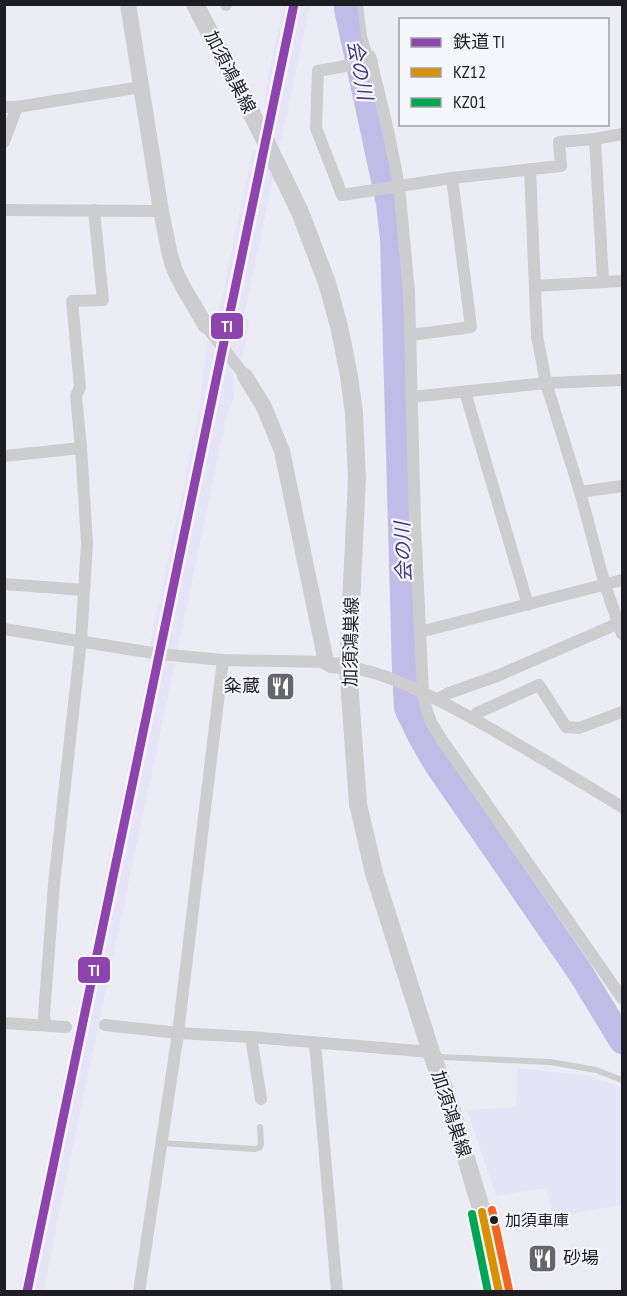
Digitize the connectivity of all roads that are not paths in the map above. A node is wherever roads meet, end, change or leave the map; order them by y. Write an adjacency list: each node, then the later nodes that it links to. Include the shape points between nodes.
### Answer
1 (128, 4): 5 (street)
2 (195, 4): 41 (main road, 加須鴻巣線, via 300,212 339,326 354,413 357,478)
3 (360, 4): 4 (lane)
4 (370, 60): 12 (street, via 389,135); 12 (street, via 318,71 316,128 342,195)
5 (141, 87): 6 (street); 15 (street)
6 (11, 107): 9 (street)
7 (622, 134): 8 (street)
8 (595, 140): 10 (street, via 560,142 561,166); 16 (street)
9 (4, 142)
10 (530, 169): 11 (street); 18 (street)
11 (452, 178): 12 (street); 20 (street, via 471,327)
12 (396, 186): 20 (street)
13 (4, 210): 14 (street)
14 (94, 210): 15 (street); 26 (street, via 103,300 72,301)
15 (161, 211): 19 (street, via 175,271)
16 (603, 281): 17 (street); 18 (street)
17 (622, 281)
18 (535, 286): 23 (street, via 537,336)
19 (206, 326): 21 (street)
20 (411, 335): 25 (street)
21 (245, 376): 40 (street, via 264,407 282,451)
22 (622, 380): 23 (street)
23 (546, 384): 24 (street); 29 (street)
24 (465, 392): 25 (street); 34 (street)
25 (411, 397): 37 (street)
26 (81, 448): 27 (street); 33 (street, via 87,543)
27 (4, 456)
28 (622, 486): 29 (street)
29 (580, 492): 32 (street)
30 (622, 580): 32 (street)
31 (4, 584): 33 (street)
32 (605, 585): 34 (street); 35 (street)
33 (84, 590): 38 (street)
34 (528, 605): 37 (street)
35 (621, 628): 43 (street)
36 (4, 629): 38 (street)
37 (420, 632): 42 (street)
38 (81, 641): 39 (street); 49 (street, via 54,884)
39 (223, 660): 40 (street); 52 (street)
40 (326, 662): 41 (street)
41 (348, 667): 42 (street, via 372,672); 55 (main road, 加須鴻巣線, via 358,804 374,873)
42 (420, 692): 43 (street); 47 (street, via 440,737)
43 (438, 699): 45 (street)
44 (622, 712): 45 (street, via 579,728 566,727 539,685)
45 (472, 718): 46 (street)
46 (622, 807)
47 (622, 998)
48 (4, 1023): 49 (street)
49 (45, 1025): 51 (street)
50 (105, 1025): 52 (street)
51 (66, 1027)
52 (178, 1033): 53 (street); 59 (street)
53 (251, 1037): 54 (street); 57 (street)
54 (315, 1043): 55 (street); 61 (street)
55 (431, 1052): 56 (lane, via 442,1058 550,1062 596,1070); 62 (main road, 加須鴻巣線, via 482,1212)
56 (622, 1080)
57 (261, 1100)
58 (260, 1127): 59 (lane, via 261,1145 255,1149)
59 (162, 1143): 60 (street)
60 (139, 1292)
61 (337, 1292)
62 (499, 1292)

